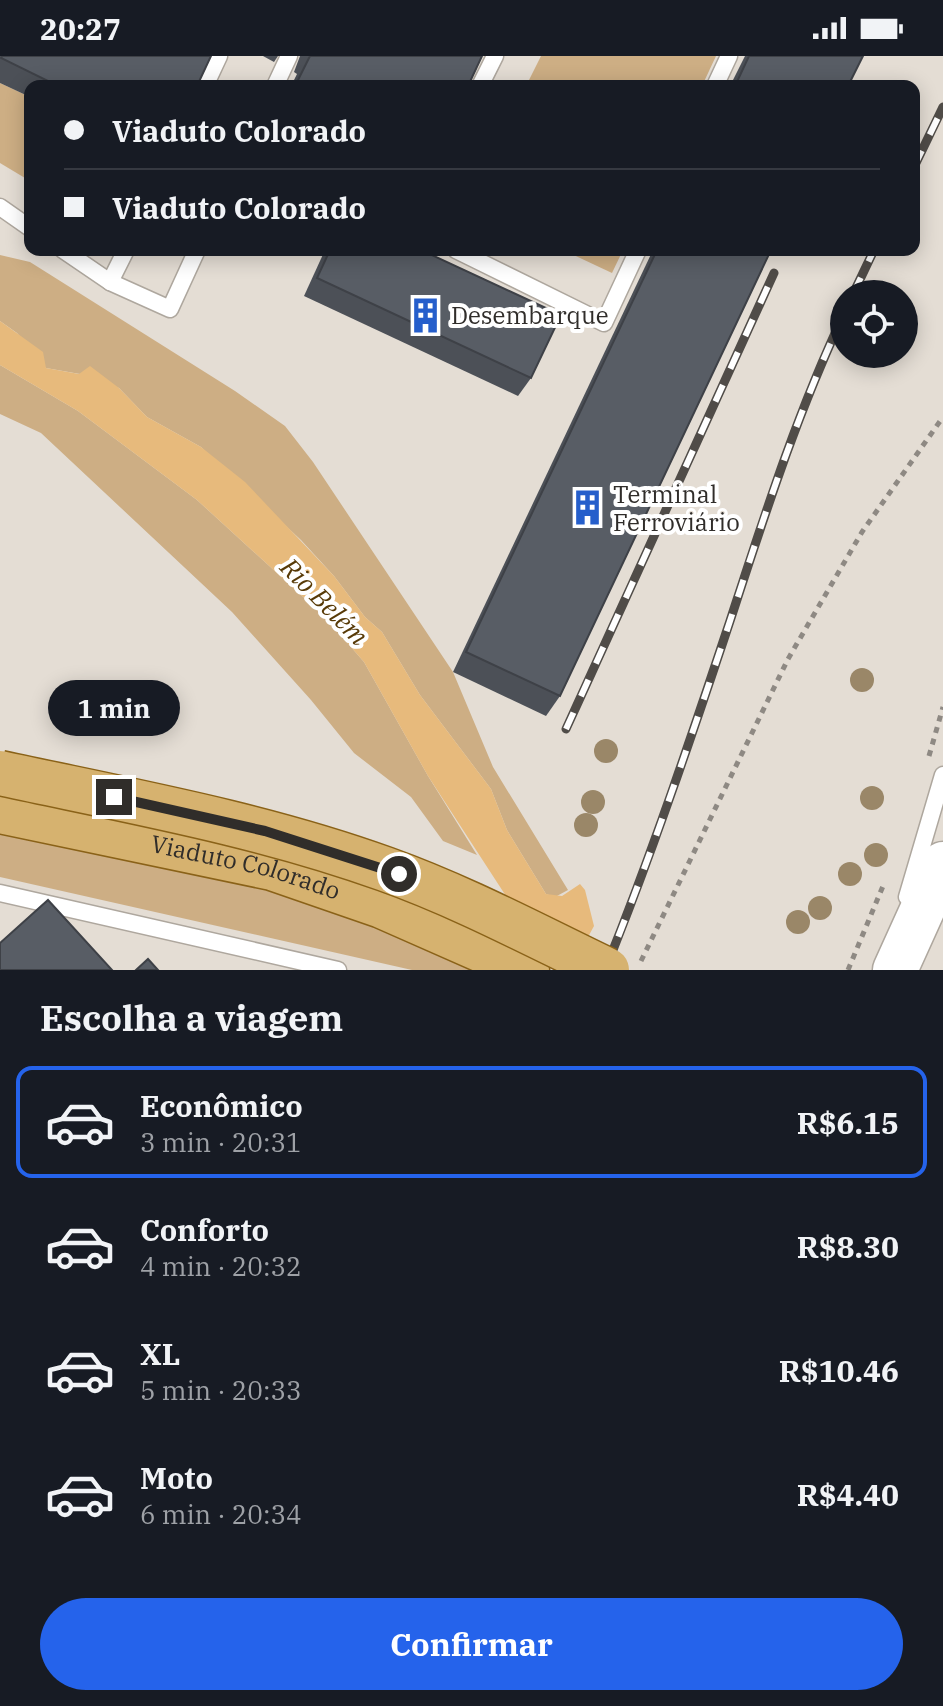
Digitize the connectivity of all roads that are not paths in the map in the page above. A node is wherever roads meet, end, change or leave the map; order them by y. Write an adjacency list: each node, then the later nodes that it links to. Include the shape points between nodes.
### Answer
1 (219, 56): 5 (lane)
2 (289, 56): 6 (lane)
3 (495, 56): 7 (lane)
4 (729, 56): 8 (lane)
5 (208, 80)
6 (278, 80)
7 (483, 80)
8 (718, 80)
9 (0, 207): 10 (lane)
10 (24, 224)
11 (72, 256): 16 (lane)
12 (123, 256): 16 (lane)
13 (194, 256): 16 (lane, via 170,309)
14 (468, 256): 15 (lane, via 604,323)
15 (635, 256)
16 (110, 282)
17 (0, 773): 24 (main road, Viaduto Colorado, bridge, via 200,815 336,853 456,898)
18 (943, 775): 25 (lane)
19 (0, 811): 23 (main road, Viaduto Colorado, via 272,868 382,906)
20 (943, 864): 26 (main road)
21 (0, 893): 22 (lane)
22 (338, 970)
23 (527, 970)
24 (607, 970)
25 (885, 970)
26 (895, 970)

